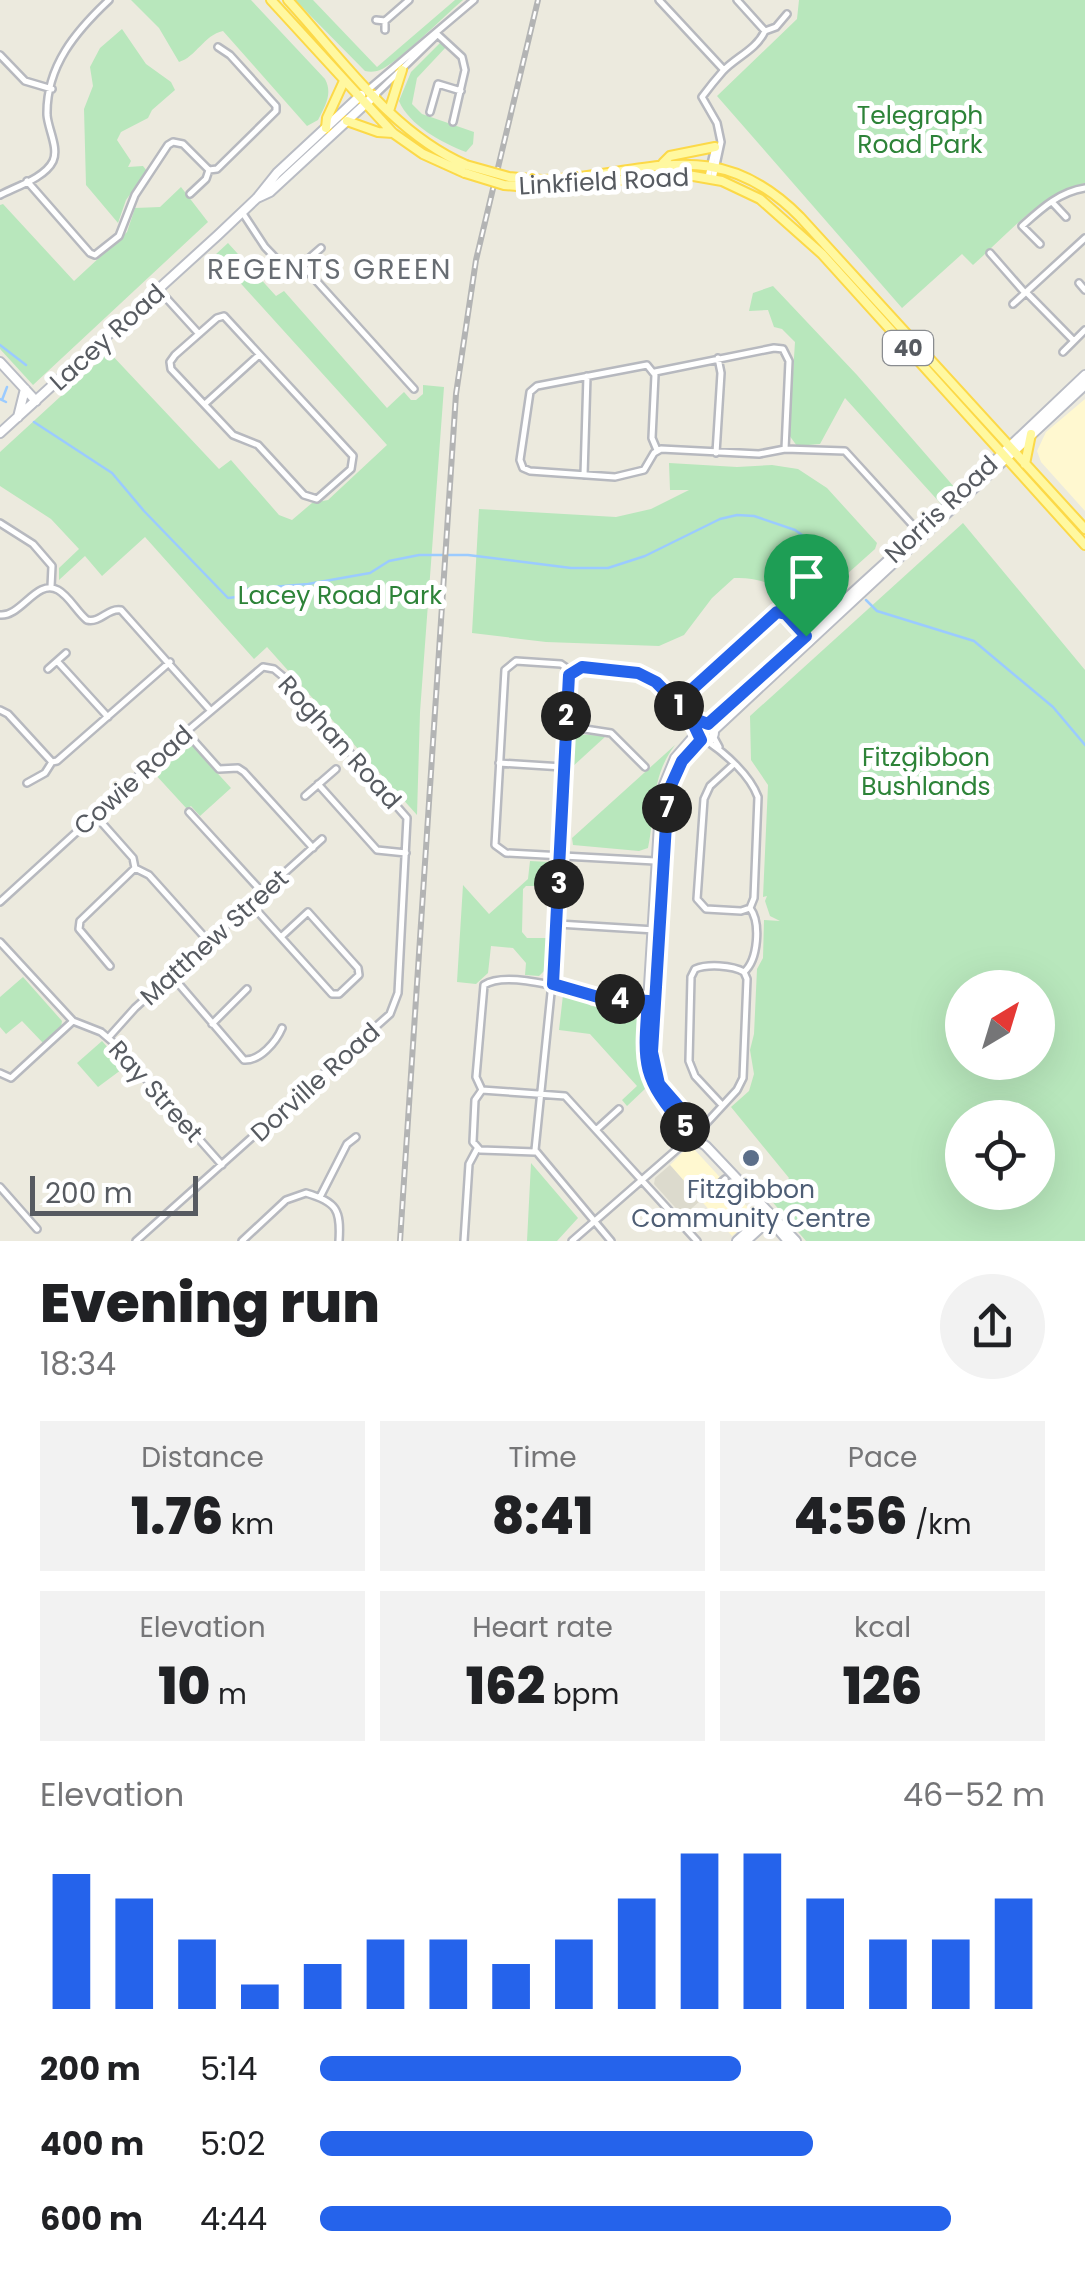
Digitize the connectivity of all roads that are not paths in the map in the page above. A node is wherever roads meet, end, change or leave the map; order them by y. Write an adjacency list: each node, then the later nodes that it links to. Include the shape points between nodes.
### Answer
1 (109, 0): 19 (street, via 68,42)
2 (272, 0): 18 (main road, Linkfield Road / 40)
3 (288, 0): 21 (main road, Linkfield Road / 40)
4 (409, 0): 10 (street)
5 (474, 0): 13 (street, Lacey Road)
6 (659, 0): 17 (street)
7 (737, 0): 12 (street)
8 (787, 14): 12 (street)
9 (376, 20): 10 (street)
10 (385, 21): 11 (street)
11 (385, 30)
12 (765, 31): 17 (street)
13 (438, 32): 16 (street, Lacey Road); 20 (street, via 462,57); 21 (street, Lacey Road)
14 (218, 47): 34 (street, via 276,111 217,169)
15 (0, 55): 19 (street, via 25,81)
16 (402, 70): 21 (street, Lacey Road); 23 (main road)
17 (724, 70): 29 (street, via 702,98)
18 (344, 82): 22 (main road, Linkfield Road / 40); 27 (main road)
19 (52, 89): 36 (street, via 47,118 55,154 48,168)
20 (460, 91): 24 (street, via 438,84); 26 (street)
21 (372, 92): 22 (main road, Lacey Road); 23 (main road, Linkfield Road / 40)
22 (362, 101): 25 (main road, Lacey Road); 27 (main road, Lacey Road); 28 (main road, Linkfield Road / 40)
23 (390, 111): 33 (main road, Linkfield Road / 40)
24 (430, 112)
25 (347, 120): 28 (main road); 41 (main road, Lacey Road)
26 (453, 122)
27 (326, 128): 41 (main road, Lacey Road)
28 (393, 133): 33 (main road, Linkfield Road / 40, via 423,154)
29 (720, 135): 30 (street); 32 (street)
30 (715, 147): 31 (main road); 32 (street)
31 (663, 163): 32 (main road, Linkfield Road / 40); 37 (main road, Linkfield Road / 40)
32 (713, 167): 35 (street); 73 (main road, 40, via 759,185 792,209)
33 (466, 169): 37 (main road, Linkfield Road / 40, bridge)
34 (208, 170): 36 (street, via 183,144 168,145 119,236 95,254); 39 (street)
35 (710, 178): 37 (main road, Linkfield Road / 40); 77 (main road, 40, via 760,199 813,244)
36 (27, 181): 40 (street)
37 (541, 184)
38 (1085, 188): 42 (street)
39 (190, 194)
40 (0, 195)
41 (257, 198): 43 (main road, Lacey Road)
42 (1052, 202): 44 (street); 46 (street, via 1022,226)
43 (242, 212): 49 (street, via 284,268); 51 (main road, Lacey Road)
44 (1066, 217)
45 (1085, 238): 53 (street)
46 (1040, 244)
47 (320, 248): 49 (street)
48 (990, 252): 53 (street)
49 (302, 265): 67 (street)
50 (1079, 283): 52 (street)
51 (159, 290): 56 (street); 68 (main road, Lacey Road)
52 (1085, 290)
53 (1025, 292): 54 (street); 57 (street)
54 (1013, 304)
55 (1085, 330): 57 (street)
56 (199, 334): 59 (street, via 224,316); 69 (street, via 170,365)
57 (1074, 341): 58 (street)
58 (1063, 352)
59 (258, 355): 69 (street); 69 (street, via 351,453 351,470 320,498 308,498 260,447 229,432)
60 (718, 358): 62 (street); 74 (street, via 774,348 787,352); 76 (street)
61 (0, 362): 66 (main road)
62 (655, 372): 64 (street, via 642,364); 75 (street)
63 (1085, 374): 73 (main road, Norris Road)
64 (587, 376): 79 (street); 79 (street, via 531,390 520,460 530,471)
65 (1085, 385): 72 (main road, Norris Road)
66 (25, 389): 68 (main road); 70 (main road)
67 (414, 389)
68 (36, 402): 70 (main road, Lacey Road)
69 (206, 403)
70 (18, 418): 71 (main road, Lacey Road)
71 (0, 434)
72 (1031, 434): 73 (main road, Norris Road); 78 (main road)
73 (1011, 448): 77 (main road, Norris Road); 78 (main road, 40)
74 (785, 449): 76 (street); 82 (street, via 844,450)
75 (657, 450): 76 (street); 79 (street, via 641,472)
76 (716, 452)
77 (1003, 456): 82 (main road, Norris Road); 83 (main road, 40)
78 (1026, 464): 81 (main road, 40)
79 (584, 475)
80 (0, 523): 84 (street, via 52,566)
81 (1085, 528)
82 (921, 535): 86 (main road, Norris Road); 99 (main road, Norris Road)
83 (1085, 545)
84 (52, 587): 85 (street, via 14,614); 89 (street, via 87,620 121,610)
85 (0, 615)
86 (806, 636): 93 (street, via 777,612); 99 (main road, Norris Road)
87 (66, 653): 88 (street)
88 (57, 661): 91 (street); 96 (street)
89 (170, 662): 95 (street); 96 (street)
90 (271, 668): 95 (street, Cowie Road, via 258,669); 111 (street, Roghan Road)
91 (48, 669)
92 (571, 671): 93 (street, via 638,673); 97 (street); 101 (street, via 561,664 508,664)
93 (677, 703): 99 (street)
94 (0, 711): 100 (street)
95 (210, 711): 98 (street, Cowie Road)
96 (108, 718): 100 (street)
97 (566, 726): 103 (street); 104 (street, via 612,733)
98 (186, 732): 110 (street, Cowie Road); 113 (street, via 219,769 244,772)
99 (705, 733): 102 (street); 116 (main road, Norris Road, via 672,781)
100 (52, 762): 106 (street)
101 (498, 763): 103 (street); 115 (street, via 496,848)
102 (734, 764): 122 (street, via 760,802); 122 (street, via 704,800 697,899 706,908)
103 (563, 767): 115 (street)
104 (645, 767)
105 (336, 768): 107 (street)
106 (27, 783)
107 (318, 784): 108 (street); 114 (street, via 378,850)
108 (305, 796)
109 (189, 812): 118 (street)
110 (94, 814): 117 (street, via 133,858); 119 (street, Cowie Road)
111 (407, 818): 114 (street, Dorville Road)
112 (322, 839): 113 (street, Matthew Street)
113 (313, 848): 118 (street, Matthew Street)
114 (406, 853): 149 (street, Dorville Road, via 398,993 390,1014)
115 (558, 855): 116 (street); 124 (street)
116 (660, 861): 125 (main road, Norris Road)
117 (134, 868): 128 (street, via 149,875); 129 (street, via 80,921 79,929)
118 (263, 893): 120 (street, Matthew Street)
119 (0, 902)
120 (251, 904): 126 (street); 128 (street, Matthew Street)
121 (302, 906): 123 (street)
122 (750, 908): 130 (street, via 756,918 754,960)
123 (308, 912): 126 (street); 126 (street, via 360,971 339,994 326,989)
124 (558, 924): 125 (street); 132 (street)
125 (655, 930): 134 (main road, Norris Road)
126 (281, 937)
127 (0, 942): 135 (street, Ray Street)
128 (209, 942): 131 (street, Matthew Street)
129 (110, 966)
130 (744, 972): 142 (street, via 744,1072); 142 (street, via 703,966 691,977 688,1061)
131 (172, 976): 136 (street); 138 (street, Matthew Street)
132 (553, 984): 134 (street, via 598,997); 140 (street, via 484,984 476,1077); 141 (street)
133 (246, 990): 136 (street)
134 (651, 1001): 145 (main road, Norris Road, via 656,1076)
135 (72, 1021): 138 (street, Ray Street); 139 (street, via 11,1078)
136 (212, 1024): 137 (street, via 250,1061)
137 (282, 1028)
138 (108, 1038): 149 (street, Ray Street)
139 (0, 1073)
140 (482, 1090): 141 (street); 147 (street, via 472,1139)
141 (540, 1092): 144 (street, via 566,1096); 148 (street)
142 (722, 1105): 145 (street)
143 (619, 1109): 144 (street)
144 (596, 1130): 150 (street)
145 (693, 1130): 150 (street); 155 (main road)
146 (356, 1137): 153 (street)
147 (478, 1149): 148 (street); 161 (street, via 469,1161)
148 (536, 1152): 156 (street)
149 (222, 1165): 158 (street, Dorville Road)
150 (640, 1179): 156 (street); 164 (street)
151 (725, 1180): 154 (street)
152 (0, 1187): 157 (street)
153 (320, 1197): 159 (street, via 296,1194); 160 (street, via 340,1217)
154 (705, 1197)
155 (769, 1216): 165 (main road); 166 (main road); 167 (main road); 168 (main road)
156 (595, 1220): 162 (street); 163 (street)
157 (37, 1229)
158 (136, 1241)
159 (242, 1241)
160 (339, 1241)
161 (464, 1241)
162 (572, 1241)
163 (611, 1241)
164 (697, 1241)
165 (737, 1241)
166 (746, 1241)
167 (788, 1241)
168 (796, 1241)

